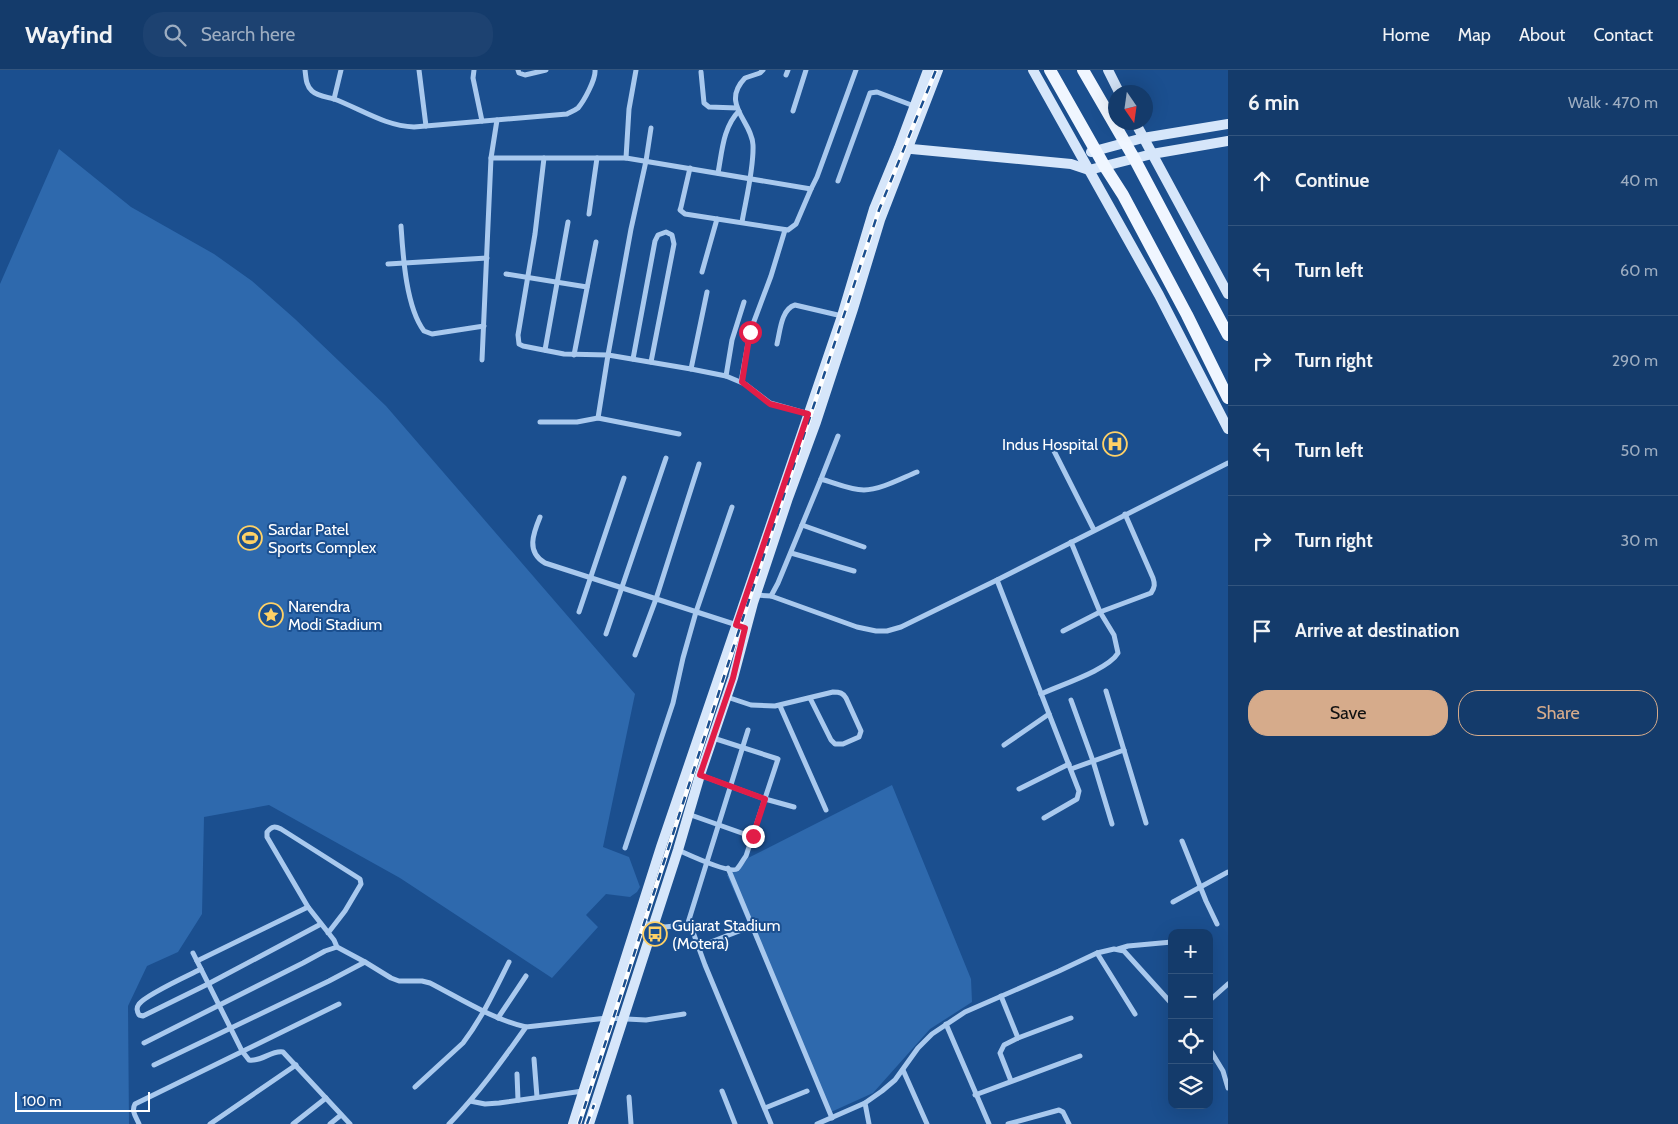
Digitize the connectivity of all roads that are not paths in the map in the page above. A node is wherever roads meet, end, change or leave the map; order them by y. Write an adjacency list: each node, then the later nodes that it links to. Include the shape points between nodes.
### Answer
1 (305, 70): 20 (street, via 308,87 314,93)
2 (341, 70): 20 (street)
3 (419, 70): 27 (street)
4 (474, 70): 25 (street)
5 (518, 70): 6 (street, via 525,75)
6 (546, 70)
7 (595, 70): 24 (street, via 595,77 576,110 567,114)
8 (636, 70): 40 (street, via 629,109)
9 (763, 70): 22 (street, via 742,80 736,97)
10 (806, 70): 23 (street)
11 (856, 70): 50 (street)
12 (928, 70): 21 (street)
13 (938, 70): 33 (street)
14 (1033, 70): 36 (street)
15 (1050, 70): 34 (main road)
16 (1083, 70): 32 (main road)
17 (1108, 70): 19 (street)
18 (701, 72): 22 (street, via 704,103 709,107)
19 (1116, 85)
20 (334, 99): 27 (street, via 394,125)
21 (914, 106): 33 (street); 49 (street, via 877,92 870,93)
22 (738, 110): 47 (street, via 727,127); 48 (street, via 754,145)
23 (793, 111)
24 (497, 120): 25 (street); 37 (street)
25 (482, 121): 27 (street)
26 (1228, 124): 30 (street)
27 (426, 126)
28 (651, 128): 42 (street)
29 (1139, 130): 30 (street)
30 (1143, 138): 32 (street); 35 (street)
31 (1228, 141): 35 (street)
32 (1125, 143): 34 (street); 41 (main road)
33 (903, 149): 43 (street); 69 (street, via 874,209); 108 (street, via 826,394)
34 (1096, 150): 36 (street); 44 (main road)
35 (1152, 154): 41 (street); 67 (street)
36 (1081, 155): 43 (street); 46 (street)
37 (492, 158): 38 (street); 58 (street)
38 (544, 158): 39 (street); 63 (street)
39 (597, 158): 40 (street); 51 (street)
40 (626, 158): 42 (street)
41 (1134, 158): 44 (street); 71 (main road)
42 (646, 161): 45 (street); 75 (street)
43 (1071, 164): 46 (street)
44 (1105, 167): 46 (street); 82 (main road, via 1187,315)
45 (690, 168): 47 (street); 52 (street, via 680,210 685,214)
46 (1089, 170): 86 (street, via 1159,295)
47 (718, 173): 48 (street)
48 (750, 178): 50 (street); 54 (street)
49 (838, 181)
50 (811, 189): 56 (street, via 796,224)
51 (589, 214)
52 (717, 219): 54 (street); 61 (street)
53 (568, 222): 64 (street)
54 (742, 222): 56 (street)
55 (401, 226): 59 (street)
56 (785, 230): 81 (street, via 750,332)
57 (596, 242): 65 (street)
58 (487, 258): 59 (street); 70 (street)
59 (403, 263): 60 (street); 70 (street, via 409,293 424,331 432,334)
60 (388, 264)
61 (702, 272)
62 (506, 274): 63 (street)
63 (527, 277): 64 (street); 73 (street, via 518,340 523,346)
64 (558, 282): 65 (street); 73 (street)
65 (587, 287): 74 (street)
66 (707, 292): 79 (street)
67 (1228, 294)
68 (744, 302): 80 (street, via 732,340)
69 (842, 316): 72 (street, via 795,305 783,318); 83 (street)
70 (484, 326): 76 (street)
71 (1228, 335)
72 (777, 344)
73 (545, 350): 74 (street)
74 (574, 355): 75 (street)
75 (608, 355): 77 (street); 84 (street)
76 (482, 360)
77 (633, 360): 78 (street); 78 (street, via 655,241 658,235 666,232 672,235 674,244)
78 (651, 362): 79 (street)
79 (691, 369): 80 (street)
80 (726, 376): 81 (street)
81 (742, 382): 83 (street, via 770,404)
82 (1228, 398)
83 (808, 414): 108 (street)
84 (598, 418): 85 (street, via 577,422); 87 (street)
85 (540, 422)
86 (1228, 429)
87 (678, 434)
88 (838, 436): 95 (street)
89 (1053, 449): 100 (street)
90 (666, 458): 107 (street)
91 (1228, 462): 97 (street)
92 (699, 464): 110 (street)
93 (917, 472): 95 (street, via 864,490)
94 (624, 478): 105 (street)
95 (821, 479): 99 (street)
96 (732, 507): 112 (street)
97 (1126, 514): 100 (street); 113 (street, via 1153,578 1154,589)
98 (540, 517): 105 (street, via 532,542 540,560)
99 (802, 525): 102 (street); 103 (street)
100 (1094, 530): 101 (street)
101 (1070, 542): 106 (street); 113 (street)
102 (864, 547)
103 (791, 553): 104 (street); 109 (street)
104 (854, 571)
105 (591, 578): 107 (street); 111 (street)
106 (997, 580): 109 (street, via 887,631 857,627); 119 (street)
107 (622, 588): 110 (street); 116 (street)
108 (751, 594): 109 (street); 114 (street)
109 (771, 596)
110 (656, 599): 112 (street); 117 (street)
111 (579, 612)
112 (696, 612): 114 (street); 145 (street, via 673,703)
113 (1100, 612): 115 (street); 119 (street, via 1114,635 1118,653 1115,658)
114 (741, 627): 120 (street); 153 (street, via 660,847)
115 (1063, 630)
116 (606, 634)
117 (635, 656)
118 (1106, 692): 129 (street)
119 (1041, 694): 124 (street)
120 (727, 697): 123 (street, via 751,705); 126 (street)
121 (810, 698): 121 (street, via 833,692 843,694 861,731 859,737 835,744); 123 (street)
122 (1071, 700): 130 (street)
123 (780, 706): 137 (street)
124 (1049, 714): 127 (street); 131 (street)
125 (748, 730): 128 (street)
126 (713, 738): 128 (street); 132 (street)
127 (1004, 745)
128 (742, 747): 133 (street); 135 (street, via 778,759)
129 (1124, 750): 130 (street); 140 (street)
130 (1093, 761): 131 (street); 142 (street)
131 (1070, 766): 134 (street); 139 (street, via 1079,791 1077,799)
132 (700, 775): 133 (street); 138 (street)
133 (730, 787): 135 (street); 141 (street)
134 (1019, 790)
135 (765, 799): 136 (street); 143 (street)
136 (794, 807)
137 (826, 810)
138 (688, 814): 141 (street); 146 (street)
139 (1044, 818)
140 (1146, 823)
141 (718, 824): 143 (street); 147 (street)
142 (1112, 824)
143 (753, 836): 148 (street, via 746,856 737,868)
144 (1182, 840): 150 (street)
145 (625, 848)
146 (678, 850): 147 (street); 156 (street)
147 (707, 862): 148 (street); 157 (street)
148 (728, 868): 158 (street)
149 (1228, 872): 150 (street)
150 (1200, 888): 151 (street); 155 (street)
151 (1173, 902)
152 (308, 907): 154 (street); 159 (street, via 267,837 272,827 281,829 360,879 361,884 345,912); 166 (street)
153 (637, 922): 156 (street); 182 (street)
154 (321, 924): 159 (street); 171 (street)
155 (1217, 924)
156 (652, 926): 157 (street); 184 (street)
157 (688, 926): 162 (street)
158 (752, 926): 162 (street); 213 (street)
159 (328, 933): 161 (street)
160 (1168, 942): 163 (street)
161 (336, 947): 167 (street); 177 (street)
162 (698, 947): 211 (street)
163 (1118, 949): 165 (street); 175 (street, via 1128,954)
164 (193, 953): 166 (street)
165 (1097, 953): 173 (street); 180 (street)
166 (197, 961): 169 (street)
167 (365, 962): 178 (street, via 399,981 430,982); 187 (street)
168 (509, 962): 178 (street)
169 (201, 969): 171 (street); 171 (street, via 146,998 138,1006 139,1015)
170 (526, 976): 181 (street)
171 (208, 984): 177 (street)
172 (1228, 984): 174 (street)
173 (1001, 996): 185 (street); 188 (street)
174 (1213, 997)
175 (1168, 999)
176 (339, 1004): 190 (street)
177 (219, 1006): 187 (street); 189 (street)
178 (484, 1011): 181 (street); 199 (street, via 463,1043)
179 (684, 1014): 184 (street, via 646,1020)
180 (1135, 1014)
181 (498, 1018): 186 (street)
182 (606, 1018): 184 (street); 186 (street); 201 (street)
183 (1071, 1018): 188 (street)
184 (623, 1019): 221 (street)
185 (946, 1024): 196 (street, via 918,1048); 204 (street)
186 (526, 1027): 209 (street)
187 (230, 1029): 190 (street); 194 (street)
188 (1018, 1038): 198 (street, via 1004,1045 1000,1053)
189 (144, 1043)
190 (242, 1051): 195 (street, via 253,1061 280,1051); 214 (street, via 135,1104 133,1108)
191 (1213, 1055): 200 (street)
192 (1080, 1056): 198 (street)
193 (534, 1060): 205 (street)
194 (154, 1065)
195 (296, 1065): 207 (street); 215 (street)
196 (902, 1070): 210 (street); 227 (street)
197 (517, 1074): 208 (street)
198 (1011, 1082): 204 (street)
199 (415, 1087)
200 (1228, 1088)
201 (583, 1091): 205 (street); 220 (street)
202 (722, 1091): 223 (street)
203 (807, 1091): 211 (street)
204 (975, 1095): 228 (street)
205 (537, 1097): 208 (street)
206 (629, 1097): 222 (street)
207 (326, 1098): 212 (street); 216 (street)
208 (518, 1100): 209 (street, via 485,1104)
209 (470, 1101): 219 (street)
210 (865, 1103): 213 (street); 226 (street)
211 (765, 1108): 224 (street)
212 (342, 1115): 217 (street); 218 (street)
213 (832, 1118): 225 (street)
214 (139, 1124)
215 (210, 1124)
216 (293, 1124)
217 (330, 1124)
218 (350, 1124)
219 (449, 1124)
220 (573, 1124)
221 (589, 1124)
222 (631, 1124)
223 (735, 1124)
224 (771, 1124)
225 (817, 1124)
226 (869, 1124)
227 (927, 1124)
228 (988, 1124)
229 (1008, 1124): 230 (street, via 1059,1110 1064,1112)
230 (1069, 1124)

